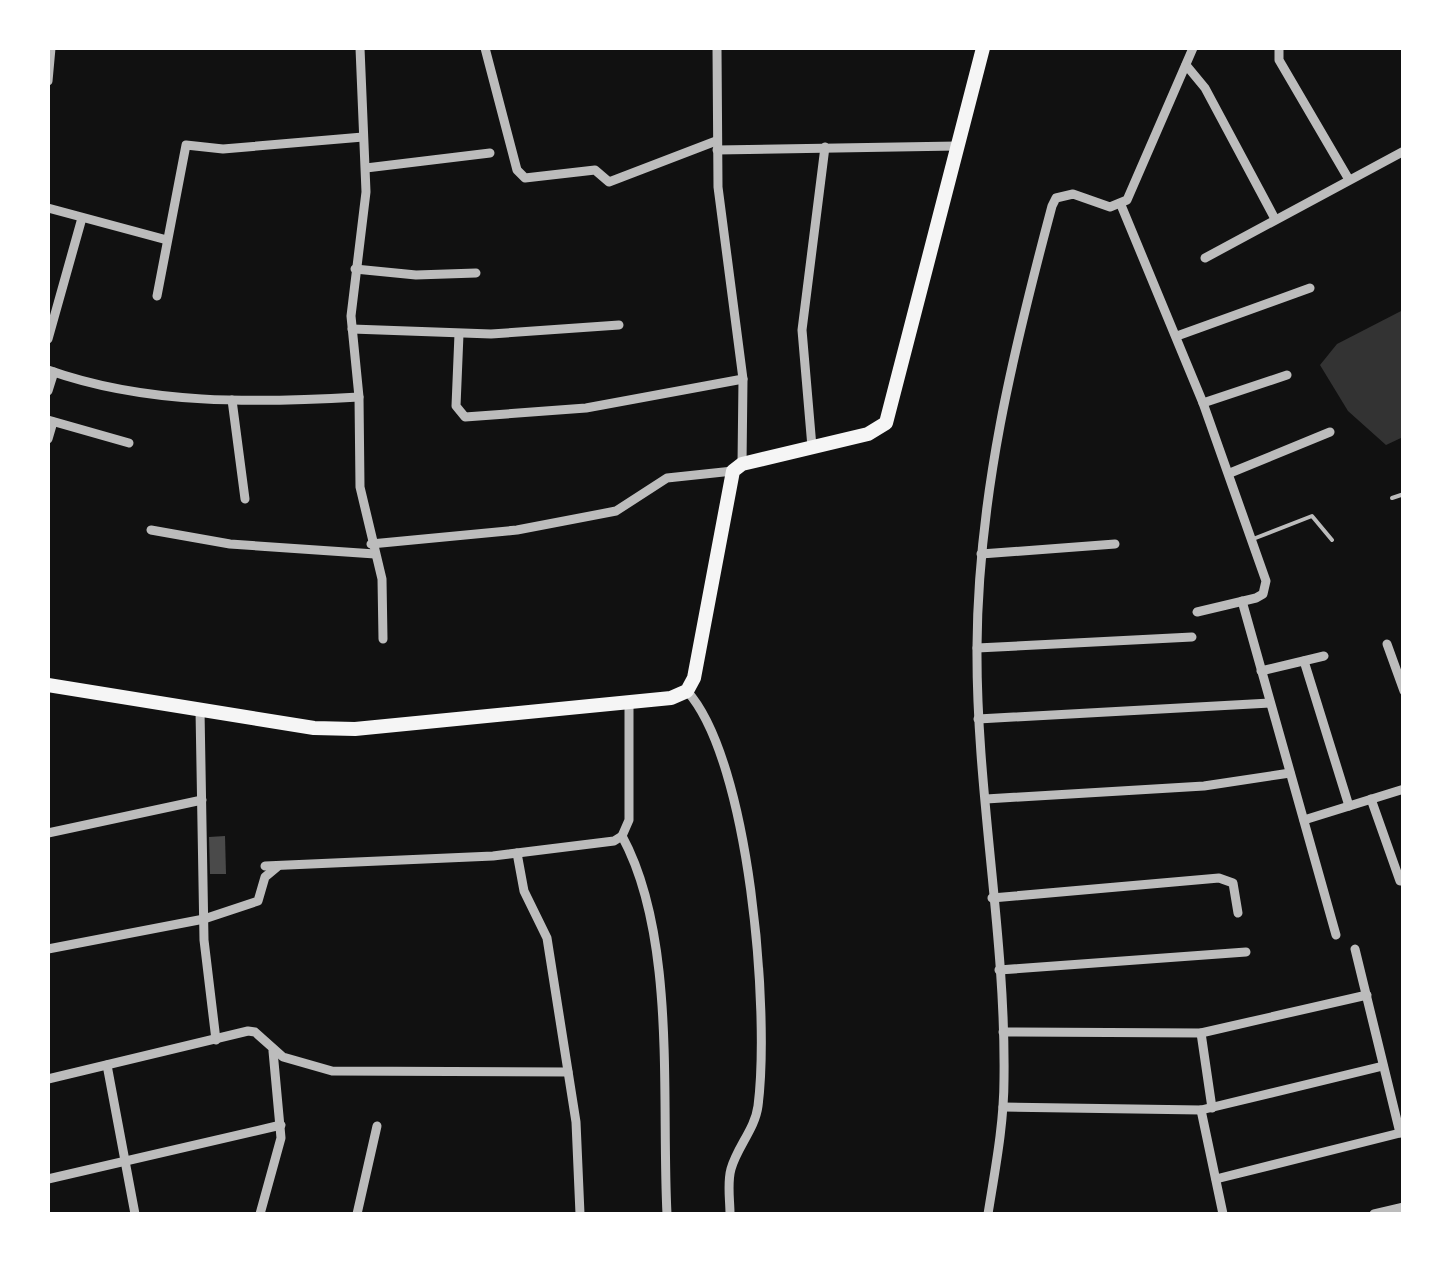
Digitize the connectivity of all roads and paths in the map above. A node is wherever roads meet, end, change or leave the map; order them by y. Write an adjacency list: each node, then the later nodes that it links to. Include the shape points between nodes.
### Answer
1 (51, 48): 9 (street)
2 (360, 48): 10 (street)
3 (485, 48): 11 (street, via 517,170 525,178 596,170 610,182)
4 (717, 48): 11 (street)
5 (983, 48): 12 (main road)
6 (1192, 48): 8 (street)
7 (1279, 48): 17 (street, via 1279,60)
8 (1186, 65): 18 (street, via 1134,190); 21 (street)
9 (48, 80)
10 (364, 137): 16 (street); 22 (street, via 186,146)
11 (717, 145): 13 (street); 35 (street)
12 (957, 146): 13 (street); 44 (main road, via 886,422 868,434)
13 (825, 147): 44 (street, via 802,330)
14 (1404, 151): 17 (street)
15 (490, 153): 16 (street)
16 (366, 168): 24 (street)
17 (1348, 178): 21 (street)
18 (1121, 205): 31 (street); 55 (street, via 1073,194 1052,206 1004,385)
19 (48, 208): 20 (street)
20 (82, 218): 22 (street); 32 (street)
21 (1275, 219): 23 (street)
22 (167, 240): 27 (street)
23 (1205, 258)
24 (355, 269): 25 (street); 29 (street)
25 (476, 272)
26 (1310, 288): 31 (street)
27 (157, 296)
28 (619, 325): 30 (street)
29 (352, 330): 30 (street); 37 (street)
30 (459, 334): 35 (street, via 456,406 465,416 586,408)
31 (1177, 336): 39 (street)
32 (48, 339)
33 (51, 371): 36 (street); 38 (street, via 141,393)
34 (1286, 375): 39 (street)
35 (743, 378): 45 (street)
36 (48, 391)
37 (359, 397): 38 (street); 54 (street, via 360,487)
38 (232, 400): 49 (street)
39 (1203, 403): 46 (street)
40 (50, 421): 42 (street); 43 (street)
41 (1330, 432): 46 (street)
42 (48, 439)
43 (129, 443)
44 (812, 448): 45 (main road)
45 (737, 467): 54 (street, via 668,478 616,511); 66 (main road)
46 (1230, 473): 51 (street)
47 (1404, 494): 48 (lane)
48 (1392, 498)
49 (246, 499)
50 (150, 530): 54 (street, via 230,544)
51 (1252, 539): 52 (lane, via 1312,516); 56 (street, via 1266,588)
52 (1332, 540)
53 (1115, 544): 55 (street)
54 (373, 548): 59 (street, via 384,593)
55 (981, 554): 61 (street)
56 (1242, 601): 57 (street); 64 (street)
57 (1197, 612)
58 (1192, 637): 61 (street)
59 (383, 639)
60 (1387, 644): 67 (street)
61 (977, 648): 71 (street)
62 (1324, 656): 63 (street)
63 (1304, 661): 64 (street); 77 (street)
64 (1261, 670): 69 (street)
65 (48, 686): 70 (main road)
66 (687, 691): 68 (main road); 116 (street, via 711,727 738,823 762,990 758,1104 732,1166)
67 (1404, 691)
68 (629, 703): 70 (main road, via 356,729); 80 (street, via 629,820)
69 (1270, 703): 71 (street); 72 (street)
70 (200, 710): 75 (street)
71 (978, 719): 74 (street)
72 (1290, 773): 74 (street, via 1204,786); 78 (street)
73 (1404, 789): 76 (street)
74 (986, 799): 85 (street)
75 (202, 800): 79 (street); 87 (street)
76 (1371, 800): 77 (street); 84 (street)
77 (1350, 806): 78 (street)
78 (1304, 820): 88 (street)
79 (48, 833)
80 (622, 836): 81 (street, via 592,846); 115 (street, via 652,916)
81 (517, 853): 83 (street); 100 (street, via 524,891 547,938)
82 (265, 866): 83 (street)
83 (278, 866): 87 (street, via 265,877 258,901)
84 (1400, 882)
85 (992, 898): 86 (street, via 1219,878 1233,883); 92 (street)
86 (1238, 913)
87 (204, 919): 89 (street); 96 (street)
88 (1336, 935)
89 (48, 949)
90 (1354, 950): 93 (street)
91 (1246, 952): 92 (street)
92 (999, 970): 94 (street)
93 (1366, 995): 95 (street); 99 (street)
94 (1003, 1032): 95 (street); 102 (street)
95 (1201, 1033): 103 (street)
96 (216, 1040): 97 (street, via 255,1032); 98 (street)
97 (273, 1051): 100 (street, via 351,1072); 104 (street)
98 (108, 1065): 101 (street); 107 (street)
99 (1383, 1066): 103 (street); 106 (street)
100 (568, 1072): 114 (street)
101 (48, 1079)
102 (1003, 1107): 103 (street); 117 (street)
103 (1206, 1109): 109 (street)
104 (281, 1125): 107 (street); 112 (street)
105 (377, 1126): 113 (street)
106 (1401, 1133): 109 (street)
107 (127, 1162): 108 (street); 111 (street)
108 (48, 1179)
109 (1216, 1179): 118 (street)
110 (1404, 1207): 119 (street)
111 (135, 1214)
112 (260, 1214)
113 (357, 1214)
114 (580, 1214)
115 (666, 1214)
116 (730, 1214)
117 (988, 1214)
118 (1223, 1214)
119 (1374, 1214)

